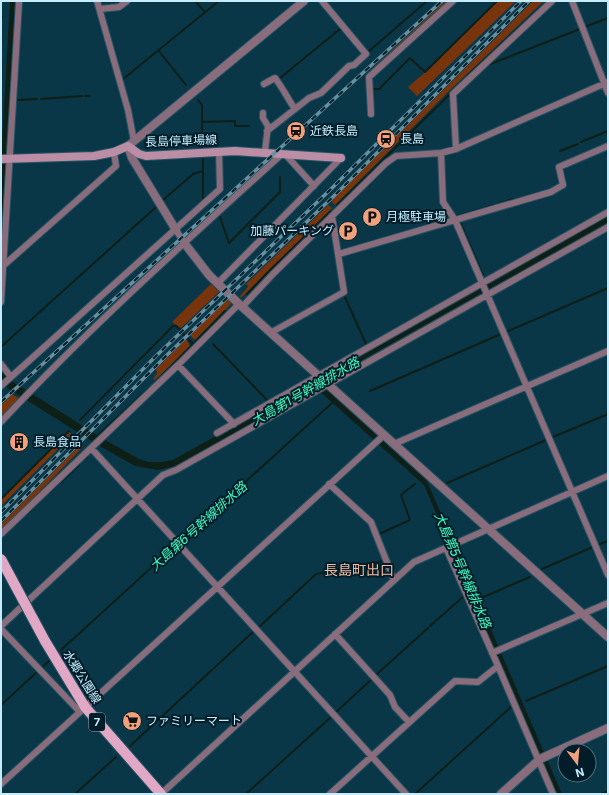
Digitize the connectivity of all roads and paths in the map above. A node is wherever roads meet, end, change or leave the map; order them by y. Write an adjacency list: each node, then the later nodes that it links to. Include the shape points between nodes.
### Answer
1 (98, 1): 9 (street)
2 (127, 1): 9 (street, via 119,7)
3 (304, 1): 17 (street)
4 (322, 1): 13 (street, via 366,54 354,65 349,66 321,93)
5 (453, 1): 15 (street, via 369,77)
6 (552, 1): 19 (street, via 453,94)
7 (572, 1): 10 (street)
8 (19, 2): 26 (street)
9 (100, 8): 17 (street, via 128,110)
10 (606, 83): 12 (street); 19 (street)
11 (264, 84): 13 (street, via 274,78)
12 (608, 93)
13 (295, 108): 16 (street)
14 (263, 113): 16 (street, via 268,126)
15 (371, 114)
16 (267, 131): 22 (street)
17 (131, 143): 20 (main road, 長島停車場線, via 139,154 146,156); 21 (main road, 長島停車場線); 32 (street, via 132,158)
18 (608, 146): 30 (street, via 559,167 563,185 551,192)
19 (456, 149): 23 (street)
20 (219, 151): 22 (main road, 長島停車場線); 32 (street, via 220,189)
21 (114, 152): 26 (main road, 長島停車場線, via 84,157); 36 (street, via 116,166)
22 (265, 152): 24 (main road, 長島停車場線)
23 (441, 153): 29 (street, via 396,156 386,162); 30 (street, via 443,202)
24 (284, 154): 25 (main road, 長島停車場線); 27 (street); 34 (street)
25 (341, 158): 27 (street)
26 (7, 159): 33 (street)
27 (314, 186): 37 (street)
28 (608, 212): 38 (street)
29 (332, 216): 35 (street); 41 (street)
30 (455, 220): 35 (street); 38 (street)
31 (608, 227): 39 (street)
32 (176, 230): 34 (street); 47 (street)
33 (3, 241): 36 (street)
34 (185, 244): 37 (street, via 199,264); 51 (street, via 88,332)
35 (339, 254): 42 (street, via 344,292)
36 (3, 266): 40 (street)
37 (218, 283): 41 (street)
38 (482, 284): 39 (street); 46 (street)
39 (487, 294): 48 (street); 50 (street)
40 (1, 302)
41 (241, 305): 42 (street); 45 (street)
42 (272, 332): 46 (street)
43 (608, 351): 50 (street)
44 (1, 364): 47 (street)
45 (178, 365): 52 (street); 56 (street)
46 (318, 375): 48 (street); 52 (street)
47 (10, 378): 49 (street)
48 (326, 384): 54 (street); 60 (street, via 163,475)
49 (1, 386)
50 (527, 386): 55 (street); 59 (street)
51 (1, 422)
52 (234, 424): 53 (street)
53 (218, 433)
54 (382, 436): 55 (street); 58 (street)
55 (394, 444): 61 (street)
56 (93, 446): 60 (street); 62 (street)
57 (608, 476): 59 (street)
58 (329, 484): 66 (street, via 371,522); 67 (street)
59 (572, 492): 61 (street); 65 (street)
60 (137, 499): 67 (street); 70 (street)
61 (487, 528): 63 (street); 69 (street)
62 (1, 534)
63 (447, 548): 66 (street, via 414,562); 74 (street)
64 (1, 559): 77 (main road, 水郷公園線 / 7, bridge)
65 (608, 575)
66 (394, 580): 72 (street)
67 (216, 586): 76 (street); 77 (street)
68 (608, 603): 69 (street)
69 (582, 614): 73 (street); 74 (street)
70 (1, 626)
71 (1, 629): 77 (street)
72 (335, 634): 76 (street); 78 (street, via 390,695 395,707)
73 (608, 637)
74 (493, 653): 75 (street)
75 (498, 666): 78 (street, via 478,682 455,680); 81 (street)
76 (295, 671): 80 (street); 83 (street)
77 (82, 709): 82 (street); 83 (main road, 水郷公園線 / 7)
78 (409, 722): 80 (street)
79 (608, 728): 81 (street)
80 (372, 756): 84 (street); 85 (street)
81 (539, 759): 86 (street); 87 (street)
82 (1, 784)
83 (161, 794)
84 (330, 794)
85 (406, 794)
86 (501, 794)
87 (553, 794)

